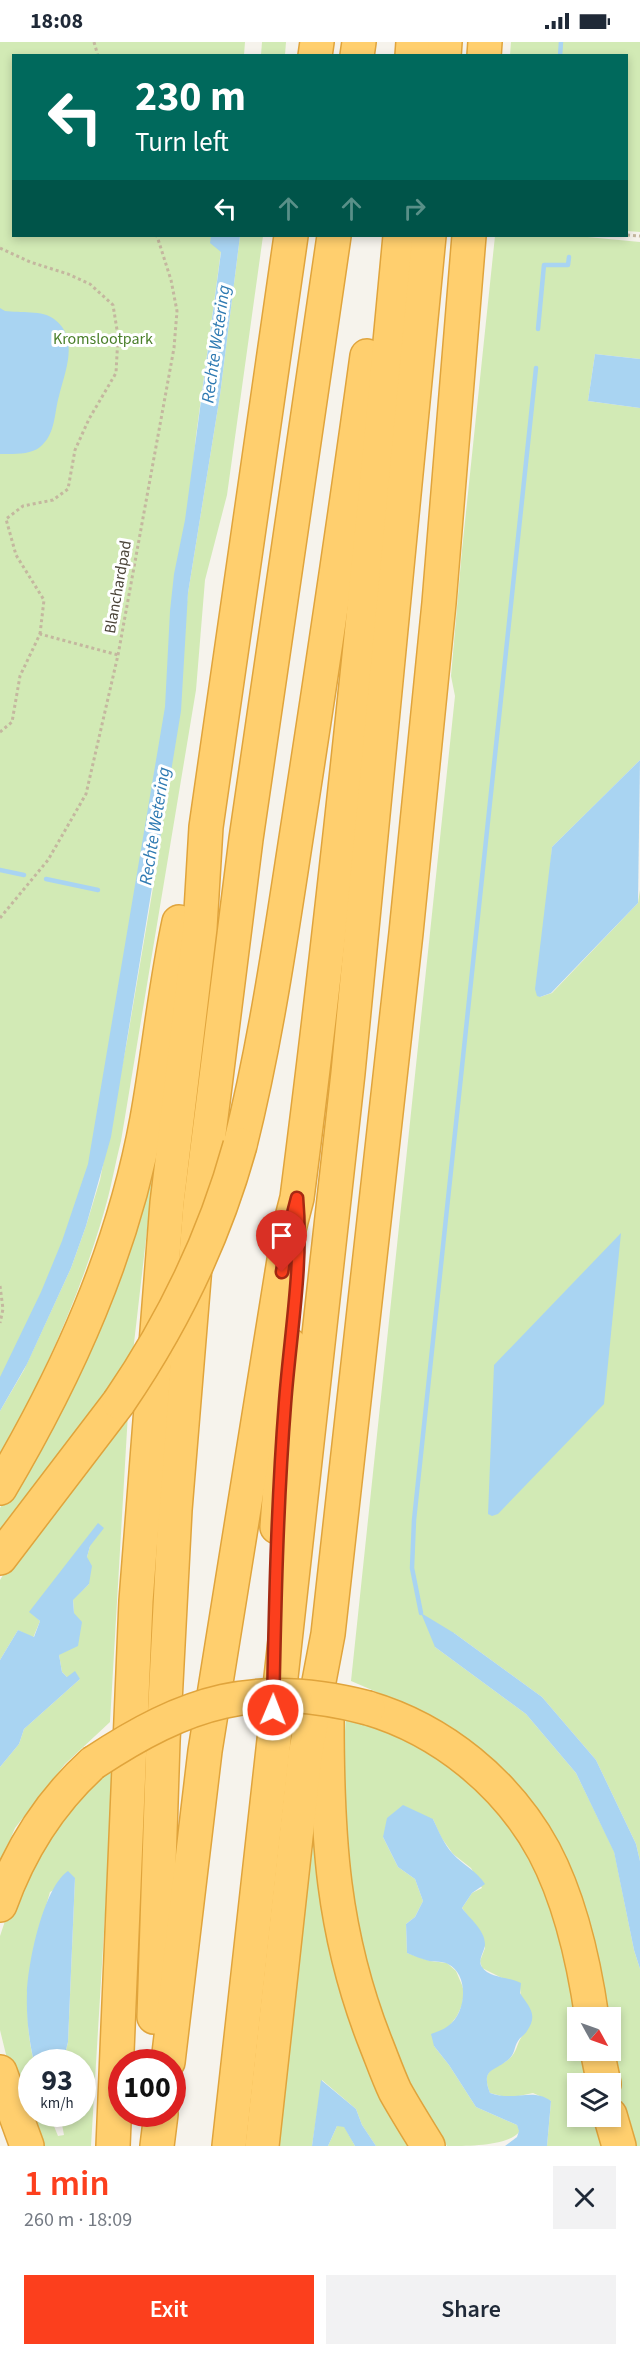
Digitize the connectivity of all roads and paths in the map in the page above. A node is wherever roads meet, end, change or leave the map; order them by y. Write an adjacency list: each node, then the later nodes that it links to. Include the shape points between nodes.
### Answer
1 (158, 237): 10 (path, Blanchardpad, via 177,311 175,339)
2 (291, 237): 12 (highway)
3 (334, 237): 23 (highway, via 246,839 200,1205 175,1510)
4 (383, 237): 18 (highway, bridge, via 341,551 275,972 240,1144 213,1224 178,1304 147,1359 119,1402)
5 (400, 237): 14 (highway, via 327,965)
6 (429, 237): 20 (highway, via 348,1073)
7 (469, 237): 19 (highway, via 411,886)
8 (0, 248): 9 (path, via 90,284 113,305 118,336 116,373 80,440 68,489 53,500 23,506 6,519 15,555 44,600)
9 (40, 634): 10 (path); 11 (path, via 20,676 12,722)
10 (118, 655): 13 (path, Blanchardpad, via 86,794 48,860)
11 (0, 732)
12 (206, 827): 17 (highway, via 178,924 147,1121 125,1210 99,1292 61,1378); 30 (highway, via 200,928 167,1203 140,1543)
13 (0, 918)
14 (297, 1198): 20 (highway, via 300,1230 276,1548); 24 (highway, via 207,1740)
15 (0, 1286): 16 (path)
16 (0, 1323)
17 (0, 1488)
18 (0, 1558)
19 (328, 1634): 34 (highway, via 305,1755); 35 (highway, via 328,1815 341,1929 360,2004 377,2047 394,2089)
20 (273, 1732): 33 (highway)
21 (0, 1905): 22 (highway, bridge, via 26,1843 47,1813 93,1763 135,1736 168,1719 223,1701 284,1695 342,1701 406,1721 440,1739 476,1767 526,1823 560,1887)
22 (590, 2007)
23 (152, 2049)
24 (170, 2049)
25 (0, 2072): 29 (highway)
26 (149, 2127): 31 (highway)
27 (159, 2127): 32 (highway)
28 (613, 2127): 36 (highway)
29 (27, 2146)
30 (113, 2146)
31 (148, 2146)
32 (157, 2146)
33 (229, 2146)
34 (262, 2146)
35 (428, 2146)
36 (619, 2146)

